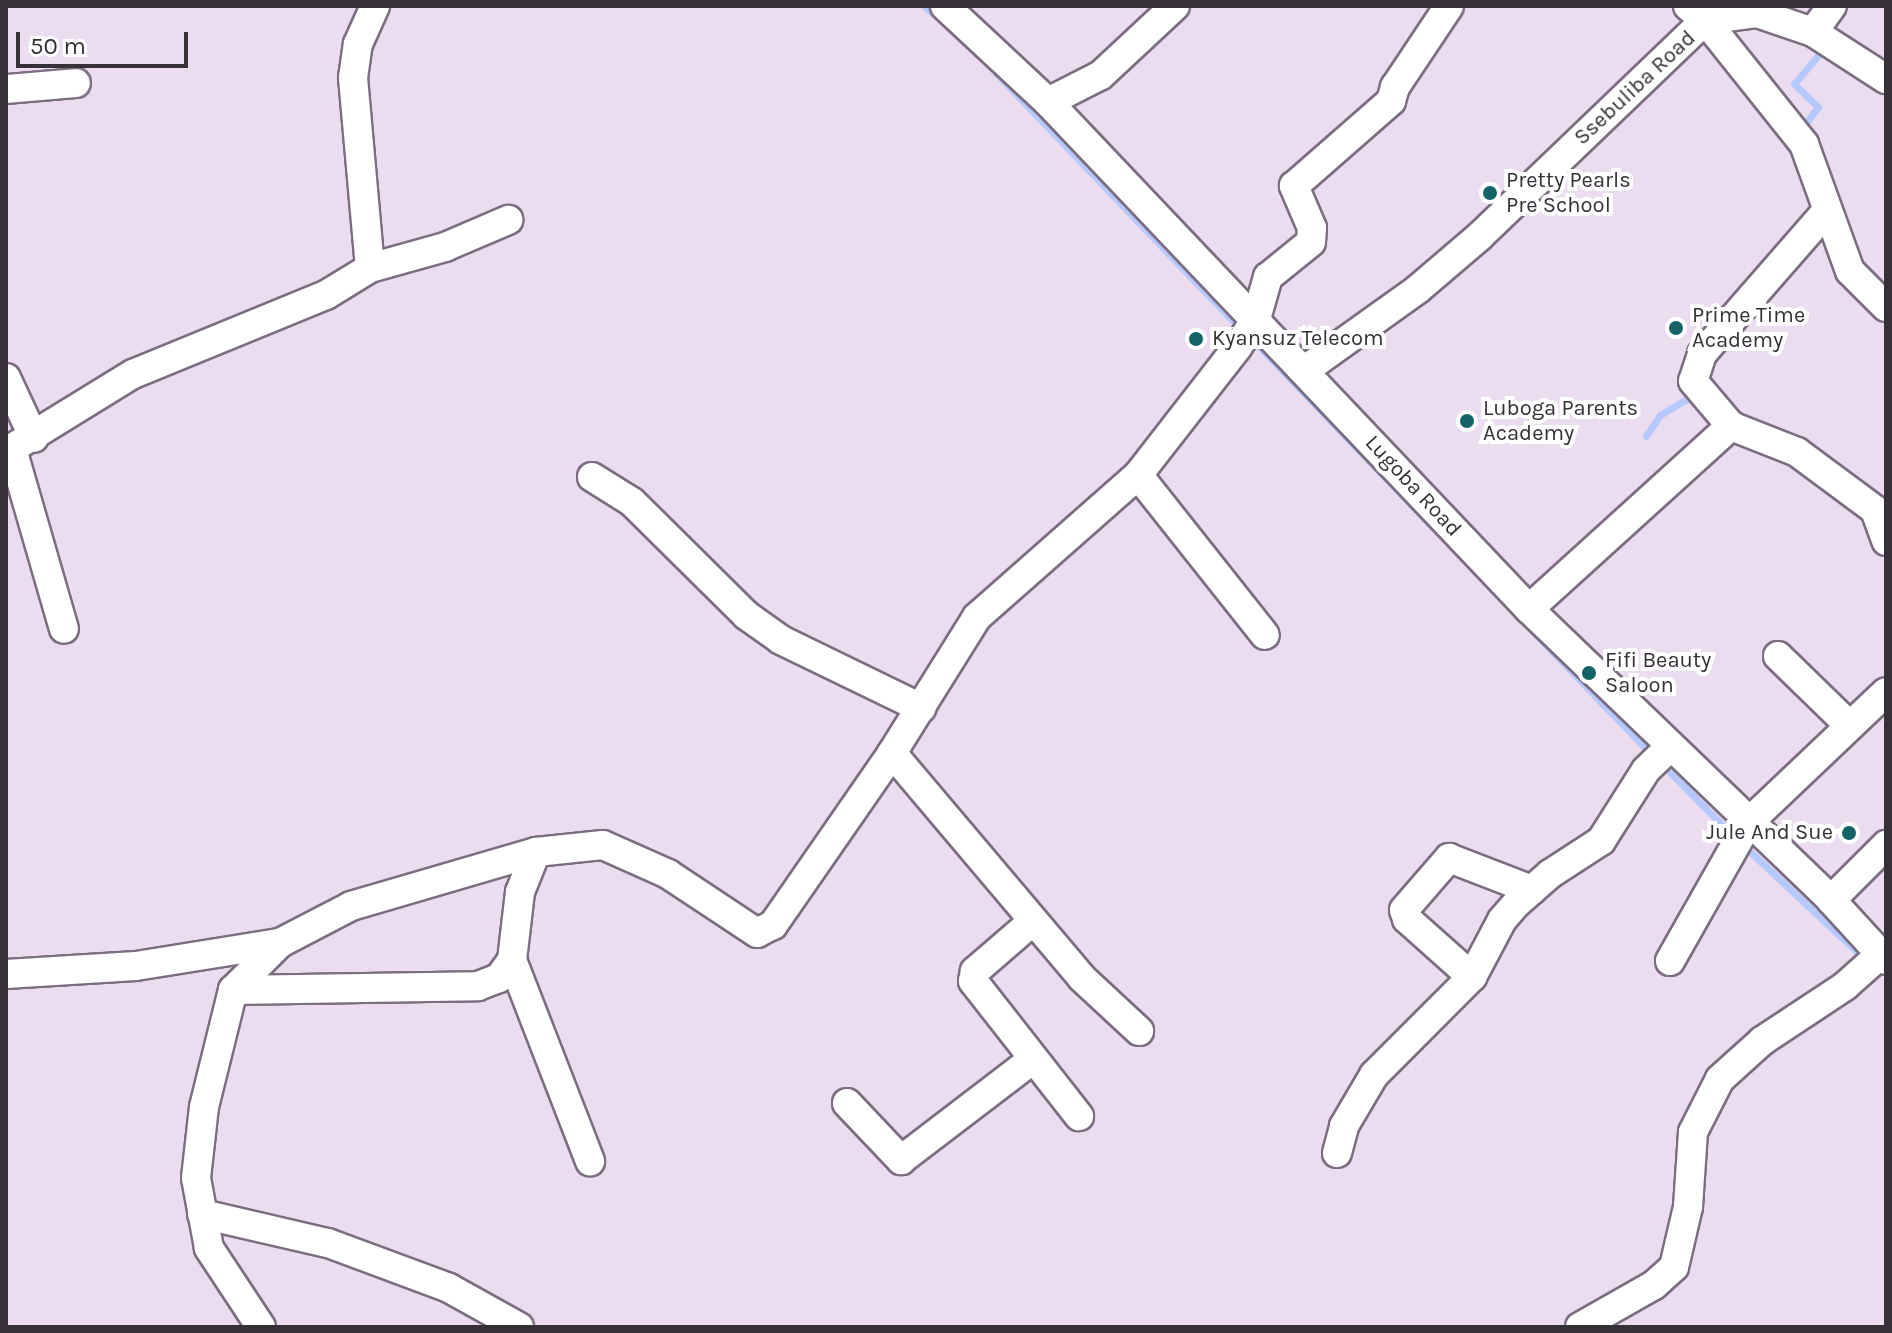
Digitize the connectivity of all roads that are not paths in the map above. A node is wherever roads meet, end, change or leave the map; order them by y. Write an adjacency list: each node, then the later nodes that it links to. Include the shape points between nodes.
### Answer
1 (375, 6): 15 (street, via 358,44 353,78)
2 (945, 6): 12 (street, Lugoba Road)
3 (1175, 6): 12 (street, via 1101,75)
4 (1449, 6): 17 (street, via 1391,101 1294,186 1312,228 1311,242 1268,277)
5 (1832, 6): 8 (street)
6 (1759, 9): 7 (street); 8 (street)
7 (1696, 13): 13 (street, via 1804,144); 18 (street, Ssebuliba Road, via 1480,236 1418,289)
8 (1813, 32): 9 (street)
9 (1886, 79)
10 (76, 83): 11 (street)
11 (6, 89)
12 (1048, 102): 17 (street, Lugoba Road)
13 (1825, 213): 16 (street, via 1850,271); 20 (street, via 1702,354 1693,381)
14 (508, 220): 15 (street, via 445,247)
15 (370, 268): 21 (street, via 326,295 133,374)
16 (1886, 307)
17 (1256, 319): 18 (street, Lugoba Road); 22 (street)
18 (1305, 370): 26 (street, Lugoba Road)
19 (6, 378): 21 (street)
20 (1731, 426): 24 (street, via 1797,452); 26 (street)
21 (17, 446): 27 (street)
22 (1138, 475): 28 (street); 31 (street, via 989,603)
23 (592, 477): 31 (street, via 632,502 769,632)
24 (1880, 505): 25 (street)
25 (1886, 541)
26 (1529, 609): 33 (street, Lugoba Road)
27 (64, 629)
28 (1265, 635)
29 (1778, 656): 32 (street)
30 (1886, 692): 32 (street)
31 (921, 708): 34 (street)
32 (1850, 726): 35 (street)
33 (1670, 747): 35 (street, Lugoba Road); 38 (street, via 1646,770 1601,841)
34 (892, 753): 37 (street, via 789,908 757,933 668,874 603,845); 40 (street)
35 (1748, 823): 39 (street, Lugoba Road); 44 (street)
36 (1886, 845): 39 (street)
37 (536, 852): 41 (street, via 351,906); 43 (street, via 520,892)
38 (1532, 890): 46 (street, via 1502,920); 46 (street, via 1449,858 1404,910 1407,919)
39 (1831, 900): 42 (street, Lugoba Road)
40 (1033, 921): 48 (street, via 1082,978); 49 (street, via 972,977)
41 (280, 943): 45 (street, via 136,966); 47 (street)
42 (1883, 958): 57 (street, via 1762,1041 1720,1079 1693,1132 1688,1207 1674,1267 1668,1276)
43 (512, 960): 47 (street, via 499,978 478,986); 53 (street)
44 (1670, 961)
45 (6, 974)
46 (1472, 977): 52 (street, via 1374,1075 1344,1126)
47 (233, 990): 54 (street, via 221,1024 199,1143 196,1178)
48 (1139, 1031)
49 (1032, 1060): 50 (street, via 901,1160); 51 (street)
50 (847, 1103)
51 (1079, 1116)
52 (1337, 1153)
53 (590, 1161)
54 (202, 1214): 55 (street, via 209,1248); 56 (street, via 328,1243 449,1288)
55 (261, 1327)
56 (519, 1327)
57 (1580, 1327)

